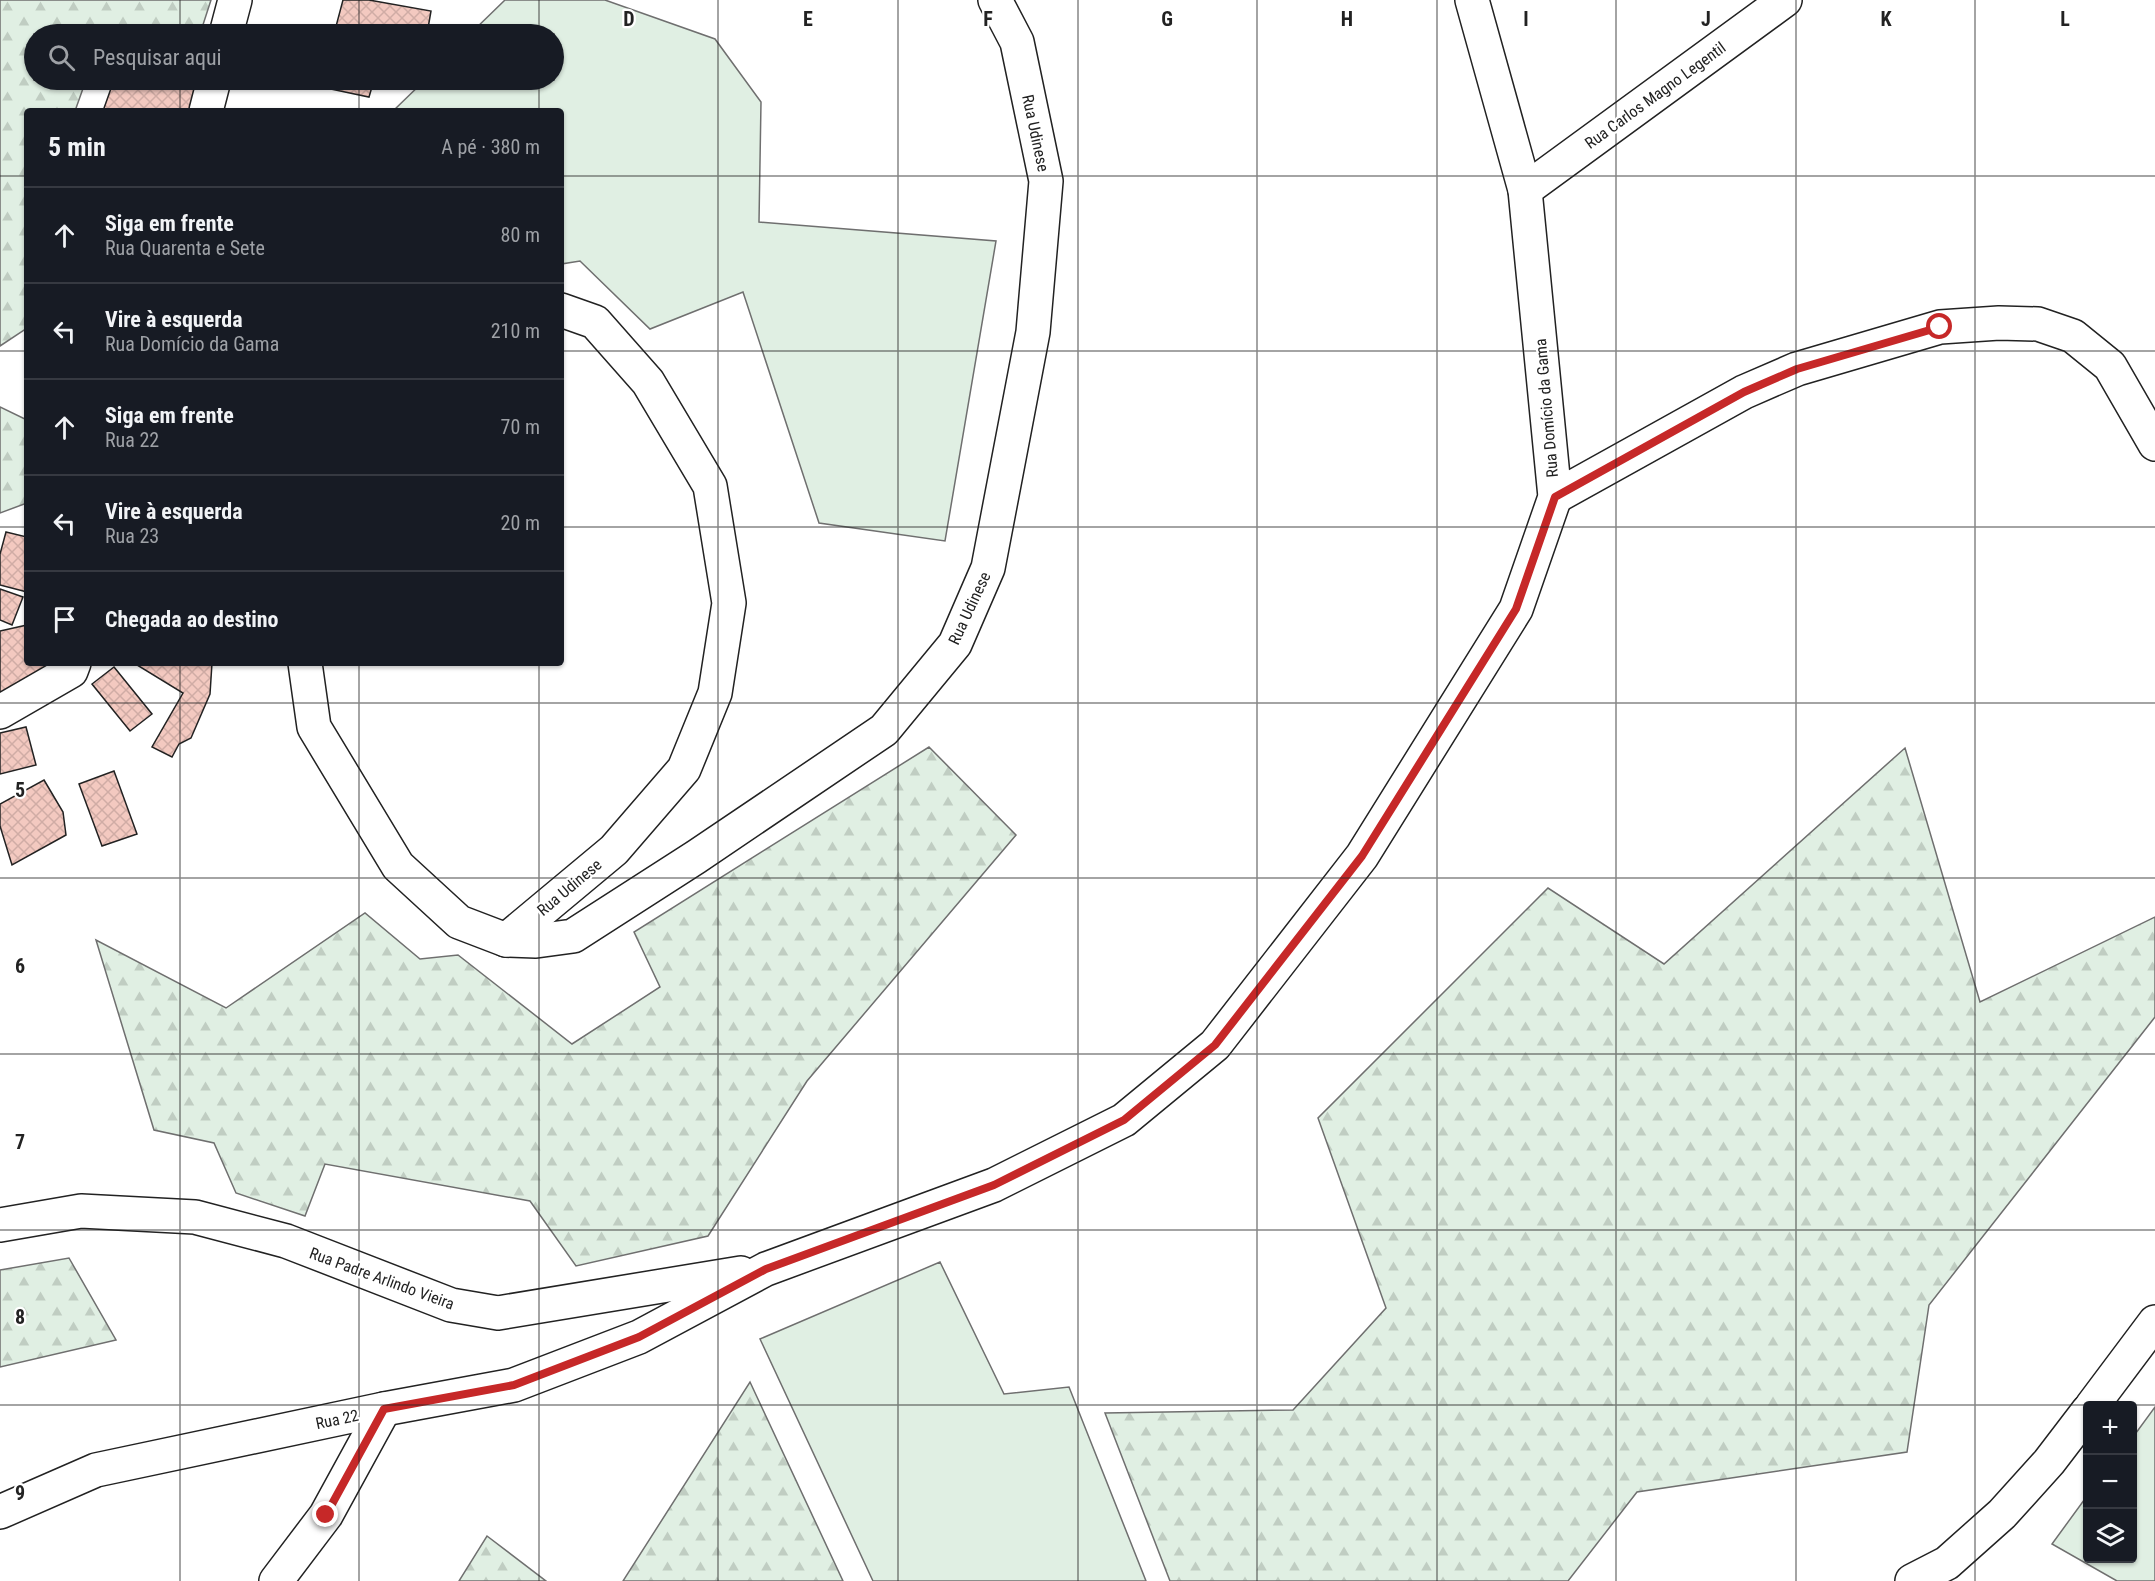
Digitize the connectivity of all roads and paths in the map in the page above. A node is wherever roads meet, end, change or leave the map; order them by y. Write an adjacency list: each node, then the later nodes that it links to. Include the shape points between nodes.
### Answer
1 (235, 0): 5 (street)
2 (995, 0): 15 (street, Rua Udinese, via 1017,42 1046,181 1033,332 988,568 955,644 884,730 696,857 573,936)
3 (1472, 0): 8 (street, Rua Domício da Gama)
4 (1785, 0): 8 (street, Rua Carlos Magno Legentil)
5 (229, 24)
6 (211, 90): 7 (street)
7 (207, 108)
8 (1526, 190): 11 (street, Rua Domício da Gama)
9 (564, 311): 15 (street, Rua Udinese, via 595,322 648,382 710,486 729,603 715,693 684,769 614,850)
10 (2155, 444): 11 (street, via 2110,366 2073,336 2038,324 1940,327 1797,369 1744,392)
11 (1555, 497): 17 (street, Rua Domício da Gama, via 1516,609 1362,856 1215,1045 1124,1120 994,1185)
12 (73, 666): 14 (street, via 71,671)
13 (305, 666): 15 (street, Rua Udinese, via 314,727 398,866 459,922)
14 (0, 712)
15 (506, 940)
16 (0, 1225): 17 (street, Rua Padre Arlindo Vieira, via 81,1211 195,1217 286,1241 451,1305 498,1312)
17 (766, 1269): 20 (street, Rua 22, via 639,1337 514,1385)
18 (2155, 1322): 19 (street)
19 (2096, 1401)
20 (384, 1409): 22 (street, Rua 22, via 96,1470); 23 (street, via 326,1515)
21 (2083, 1418): 24 (street, via 2002,1514 1947,1563)
22 (0, 1512)
23 (276, 1581)
24 (1912, 1581)

